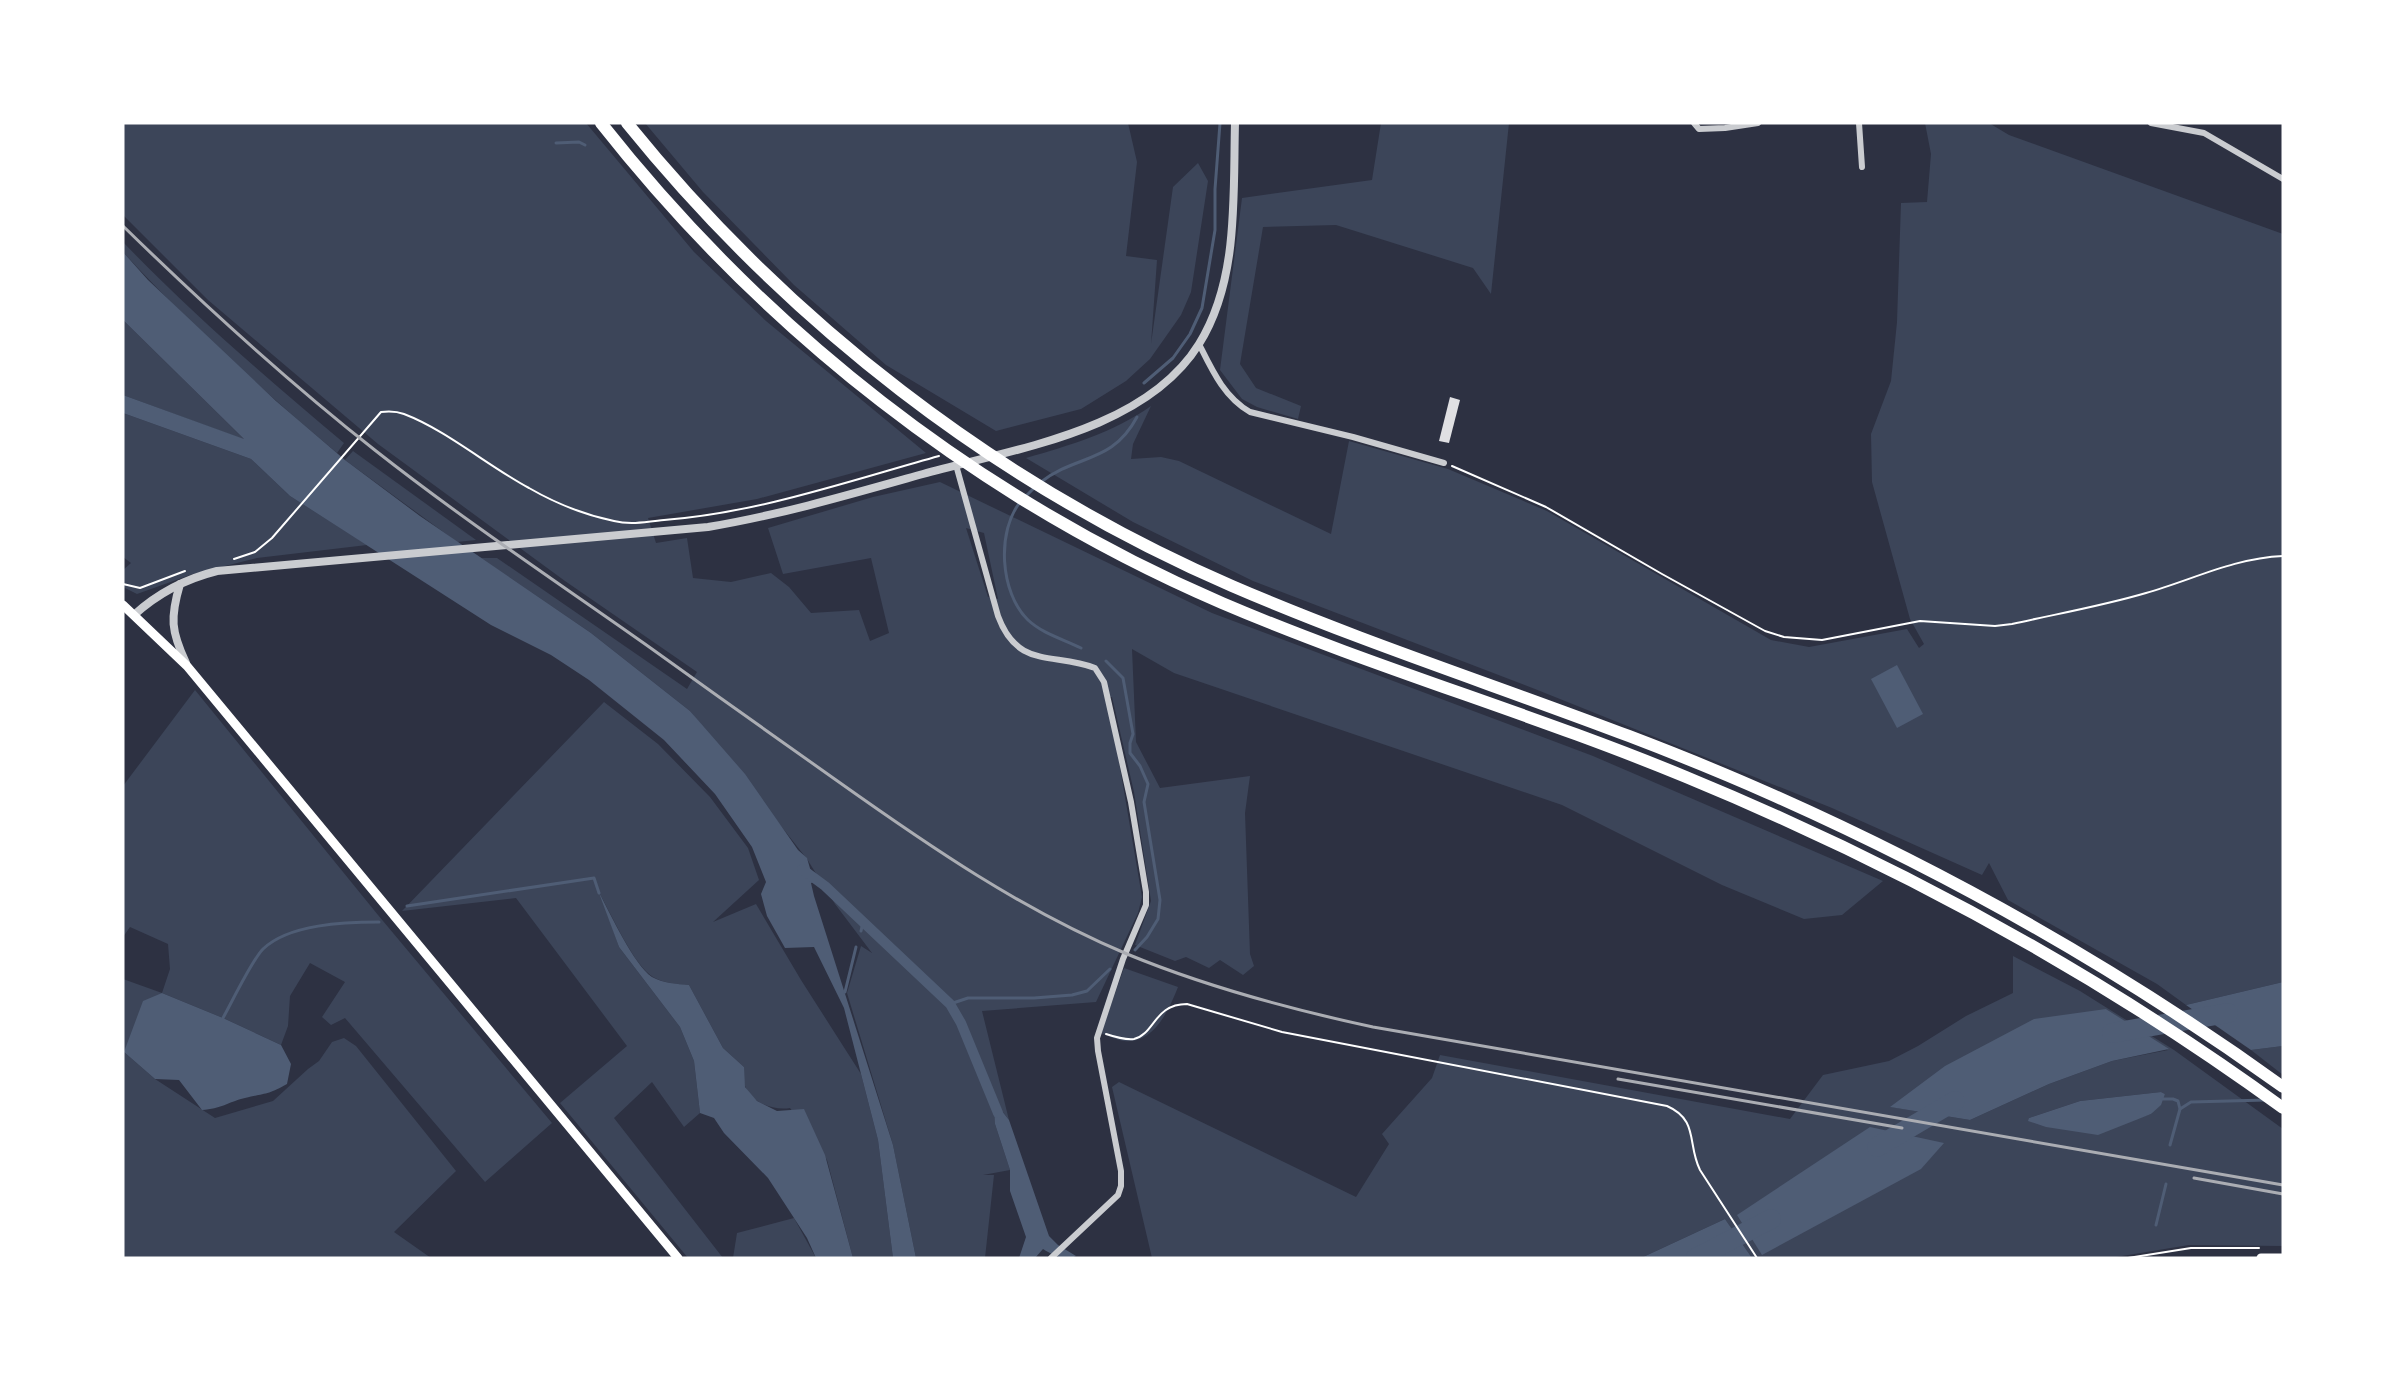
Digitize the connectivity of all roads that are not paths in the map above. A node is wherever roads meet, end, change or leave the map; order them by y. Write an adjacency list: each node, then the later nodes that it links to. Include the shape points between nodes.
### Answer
1 (601, 123): 18 (highway, via 657,191 729,267 810,343 904,419 998,484 1097,543 1225,604 1686,777 1844,847 2056,960 2192,1044)
2 (627, 123): 17 (highway, via 704,213 787,295 867,364 1009,467 1107,525 1231,585 1682,757 1852,831 2058,941 2190,1023)
3 (1235, 123): 10 (street, via 1227,266 1218,304)
4 (1694, 123): 5 (street, via 1699,129)
5 (1758, 123)
6 (1859, 123): 8 (street)
7 (2151, 123): 9 (street, via 2214,137)
8 (1862, 167)
9 (2283, 179)
10 (1199, 344): 11 (street, via 1225,392 1250,412); 12 (street, via 1163,383 1111,416 1052,439)
11 (1444, 463)
12 (956, 465): 13 (street, via 729,524 217,571); 21 (street, via 998,616 1007,633 1030,654 1095,668 1107,690 1147,900 1098,1031 1121,1186 1113,1201)
13 (180, 584): 15 (street); 16 (street, via 172,624)
14 (123, 605): 15 (main road)
15 (134, 615): 16 (main road)
16 (187, 666): 20 (main road)
17 (2283, 1087)
18 (2283, 1108)
19 (2260, 1253): 22 (main road)
20 (678, 1258)
21 (1052, 1258)
22 (2283, 1258)

